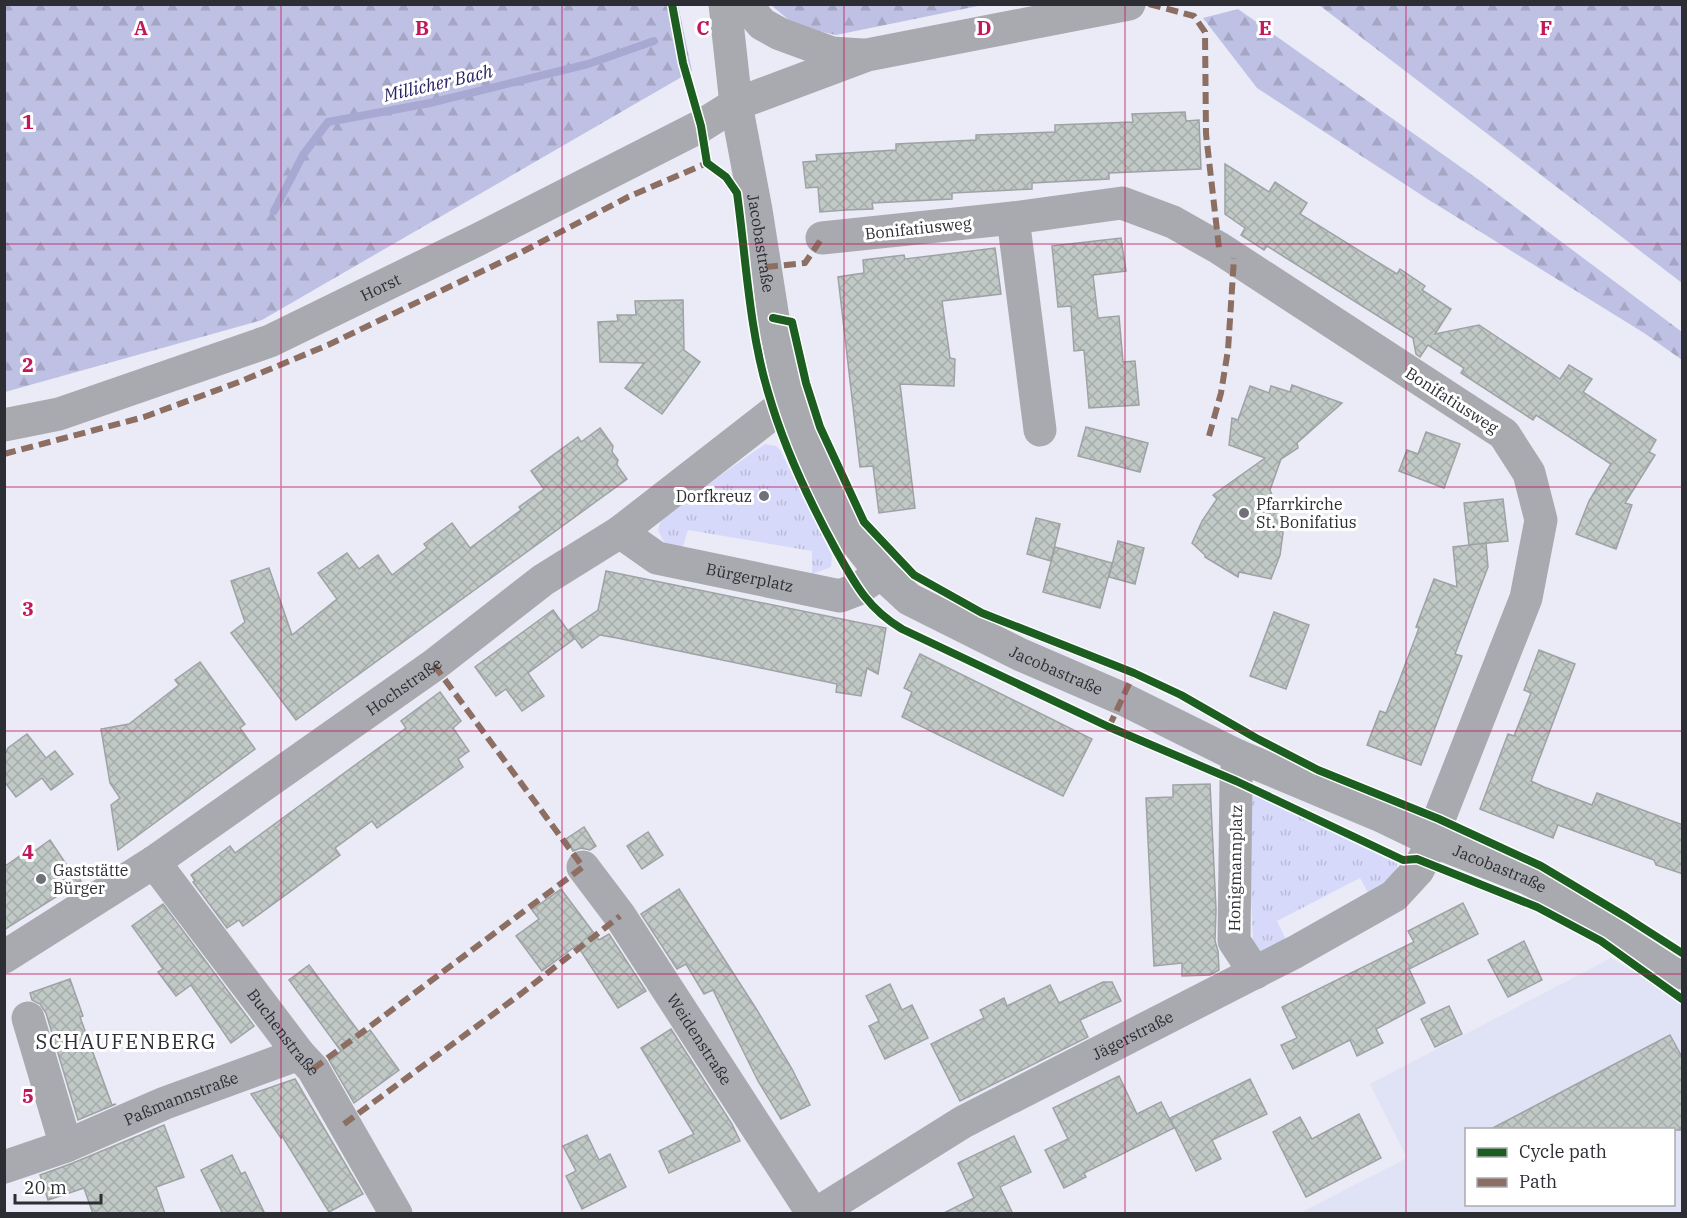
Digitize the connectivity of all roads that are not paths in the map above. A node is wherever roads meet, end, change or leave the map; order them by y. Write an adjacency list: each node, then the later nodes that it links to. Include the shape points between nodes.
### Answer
1 (725, 4): 5 (street, Jacobastraße)
2 (745, 4): 4 (street, via 762,24 780,33 832,53)
3 (1129, 4): 4 (street)
4 (867, 55): 5 (street, Horst)
5 (736, 104): 8 (street, Jacobastraße); 9 (street, Horst, via 701,126 270,341 59,414)
6 (1013, 218): 7 (street, Bonifatiusweg); 10 (street); 14 (street, Bonifatiusweg, via 1122,203 1173,222 1504,434 1529,473 1541,520 1526,598)
7 (822, 238)
8 (791, 399): 11 (street, Hochstraße); 12 (street, Jacobastraße, via 832,499 854,539)
9 (4, 425)
10 (1040, 430)
11 (620, 532): 12 (street, Bürgerplatz, via 657,558 840,596); 15 (street, Hochstraße, via 543,580 434,665)
12 (881, 573): 13 (street, Jacobastraße, via 909,600)
13 (1238, 756): 14 (street, Jacobastraße); 18 (street, Honigmannplatz, via 1234,941)
14 (1432, 841): 18 (street, Jägerstraße, via 1418,870 1394,896); 19 (street, Jacobastraße, via 1529,879)
15 (154, 862): 17 (street, Hochstraße); 21 (street, Buchenstraße)
16 (583, 867): 25 (street, Weidenstraße, via 620,916)
17 (4, 957)
18 (1255, 973): 25 (street, Jägerstraße, via 963,1122)
19 (1683, 973)
20 (28, 1018): 22 (street)
21 (299, 1054): 22 (street, Paßmannstraße); 24 (street, Buchenstraße, via 313,1069)
22 (66, 1146): 23 (street, Paßmannstraße)
23 (4, 1167)
24 (396, 1214)
25 (814, 1214)

